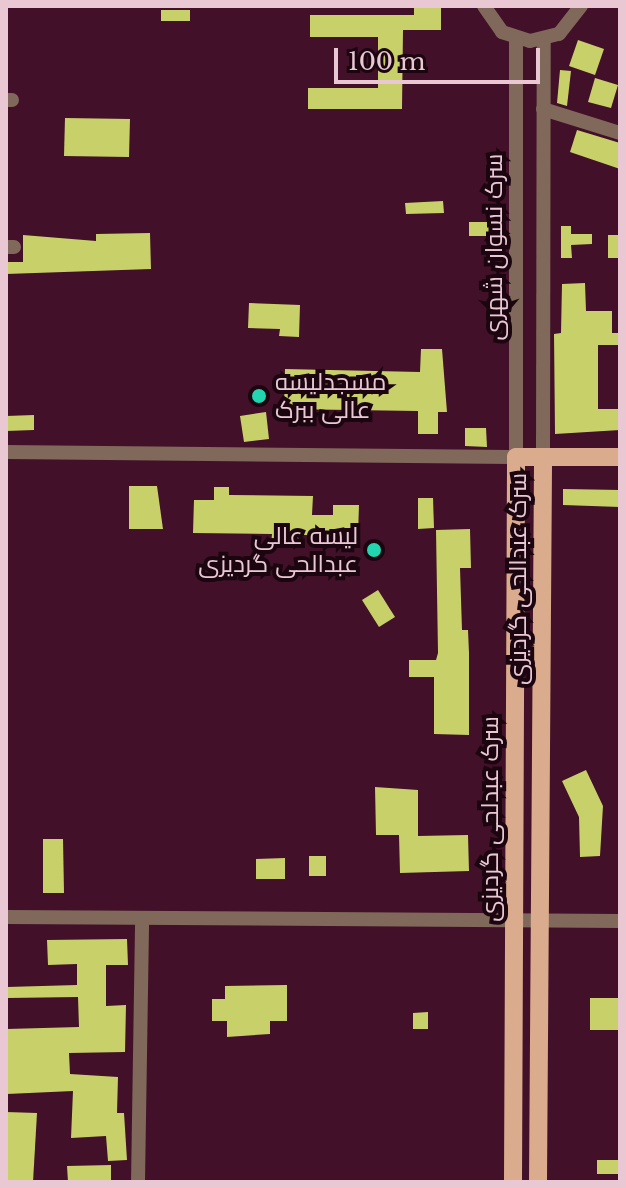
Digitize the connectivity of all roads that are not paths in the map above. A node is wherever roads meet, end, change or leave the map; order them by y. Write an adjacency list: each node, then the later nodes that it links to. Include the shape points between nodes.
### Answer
1 (484, 6): 3 (street, via 492,22)
2 (581, 6): 4 (street, via 571,24)
3 (516, 38): 4 (street); 8 (street, سرک نسوان شهری)
4 (544, 40): 5 (street, سرک نسوان شهری)
5 (543, 109): 6 (street); 9 (street, سرک نسوان شهری)
6 (620, 133)
7 (6, 452): 8 (street)
8 (516, 457): 9 (main road); 13 (main road, سرک عبدلحی گردیزی)
9 (543, 457): 10 (main road); 14 (main road, سرک عبدالحی گردیزی)
10 (620, 457)
11 (6, 917): 12 (street)
12 (142, 918): 13 (street); 16 (street)
13 (513, 920): 14 (street); 17 (main road, سرک عبدلحی گردیزی)
14 (539, 920): 15 (street); 18 (main road, سرک عبدالحی گردیزی)
15 (620, 921)
16 (138, 1182)
17 (513, 1182)
18 (538, 1182)

